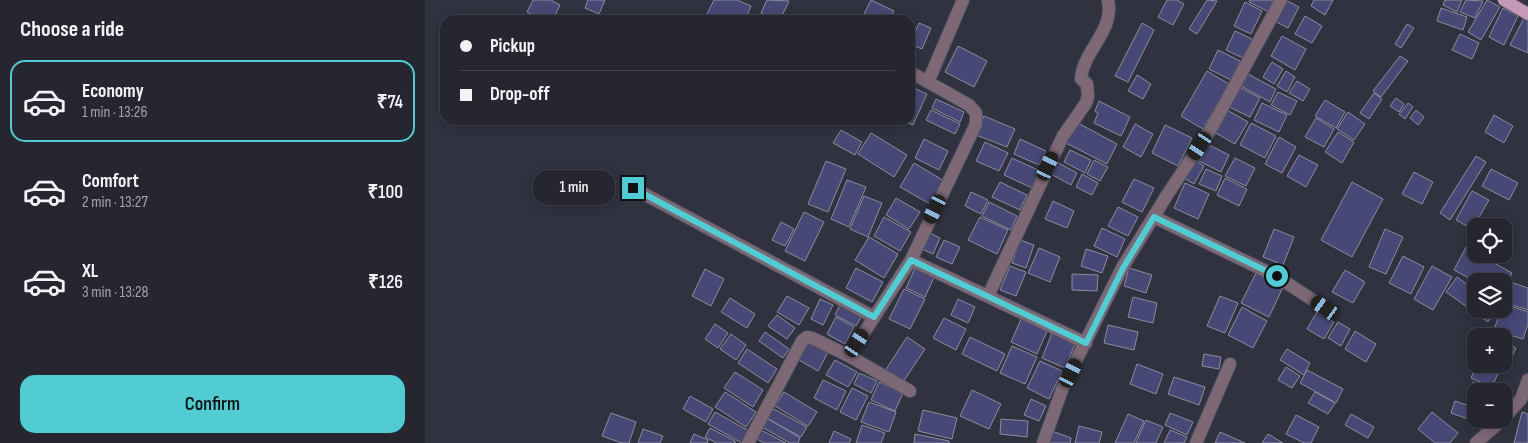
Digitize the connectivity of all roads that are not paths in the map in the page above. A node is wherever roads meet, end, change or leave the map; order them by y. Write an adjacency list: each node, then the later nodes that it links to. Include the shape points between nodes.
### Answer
1 (963, 0): 7 (street)
2 (1108, 0): 11 (street, via 1108,23 1082,70 1081,78 1087,84 1086,103 1063,136)
3 (1281, 0): 9 (street, via 1211,129)
4 (1504, 0): 5 (main road)
5 (1528, 14)
6 (915, 75): 7 (street)
7 (928, 82): 10 (street, via 969,105 976,114 976,124)
8 (633, 188): 13 (street)
9 (1154, 217): 12 (street, via 1277,276); 14 (street, via 1123,268)
10 (911, 260): 11 (street); 13 (street)
11 (988, 296): 14 (street)
12 (1325, 308)
13 (874, 317): 15 (street)
14 (1086, 343): 22 (street, via 1063,388)
15 (849, 356): 18 (street); 21 (street, via 812,338 802,341)
16 (1230, 364): 23 (street)
17 (1528, 380): 19 (street, via 1521,398)
18 (910, 391)
19 (1512, 408)
20 (1492, 428): 24 (street)
21 (748, 443)
22 (1043, 443)
23 (1195, 443)
24 (1476, 443)

